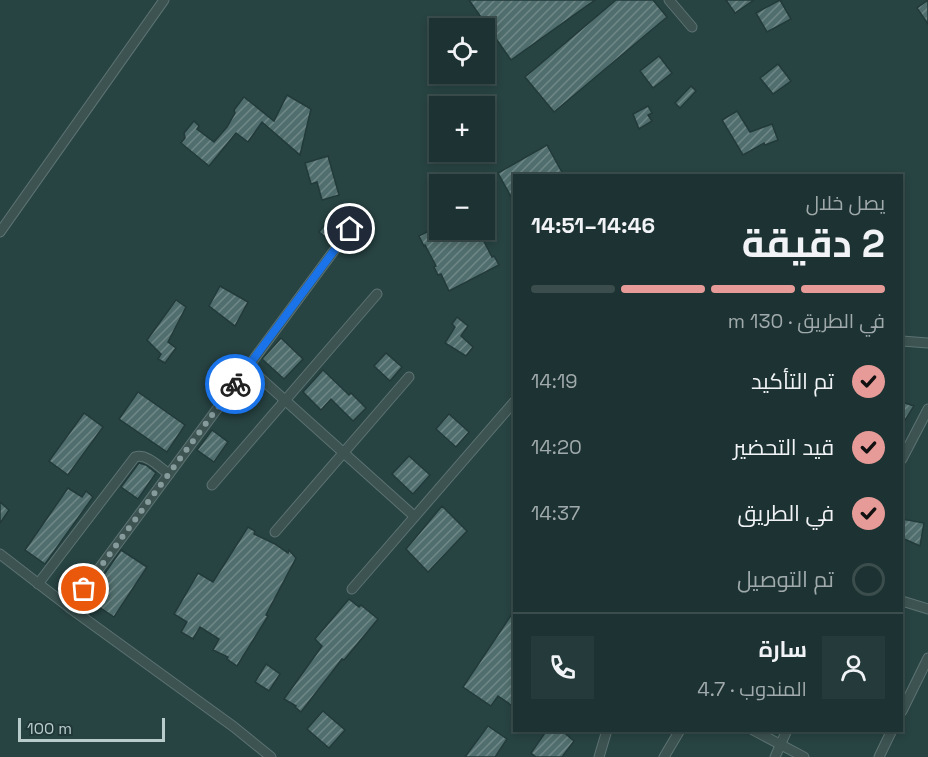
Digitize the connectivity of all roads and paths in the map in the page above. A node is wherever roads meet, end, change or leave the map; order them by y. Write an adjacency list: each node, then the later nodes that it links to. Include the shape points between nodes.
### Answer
1 (164, 0): 5 (street)
2 (669, 0): 3 (street)
3 (692, 27)
4 (350, 229): 9 (street)
5 (0, 232)
6 (377, 294): 11 (street)
7 (903, 341): 8 (street)
8 (928, 343)
9 (248, 367): 11 (street); 16 (street)
10 (409, 377): 14 (street)
11 (285, 400): 14 (street); 17 (street)
12 (513, 403): 18 (street)
13 (928, 409): 15 (street)
14 (344, 453): 18 (street); 19 (street)
15 (903, 457)
16 (169, 474): 21 (street, via 146,458 135,457); 24 (street)
17 (212, 484)
18 (414, 516): 22 (street)
19 (275, 532)
20 (0, 554): 21 (street)
21 (38, 584): 24 (street)
22 (352, 589)
23 (903, 601): 25 (street)
24 (70, 608): 34 (street)
25 (928, 609)
26 (928, 658): 27 (street)
27 (903, 709)
28 (606, 732): 35 (street)
29 (679, 732): 36 (street)
30 (756, 732): 33 (street)
31 (786, 732): 33 (street)
32 (891, 732): 39 (street)
33 (781, 746): 37 (street); 38 (street)
34 (271, 757)
35 (599, 757)
36 (664, 757)
37 (775, 757)
38 (804, 757)
39 (879, 757)

